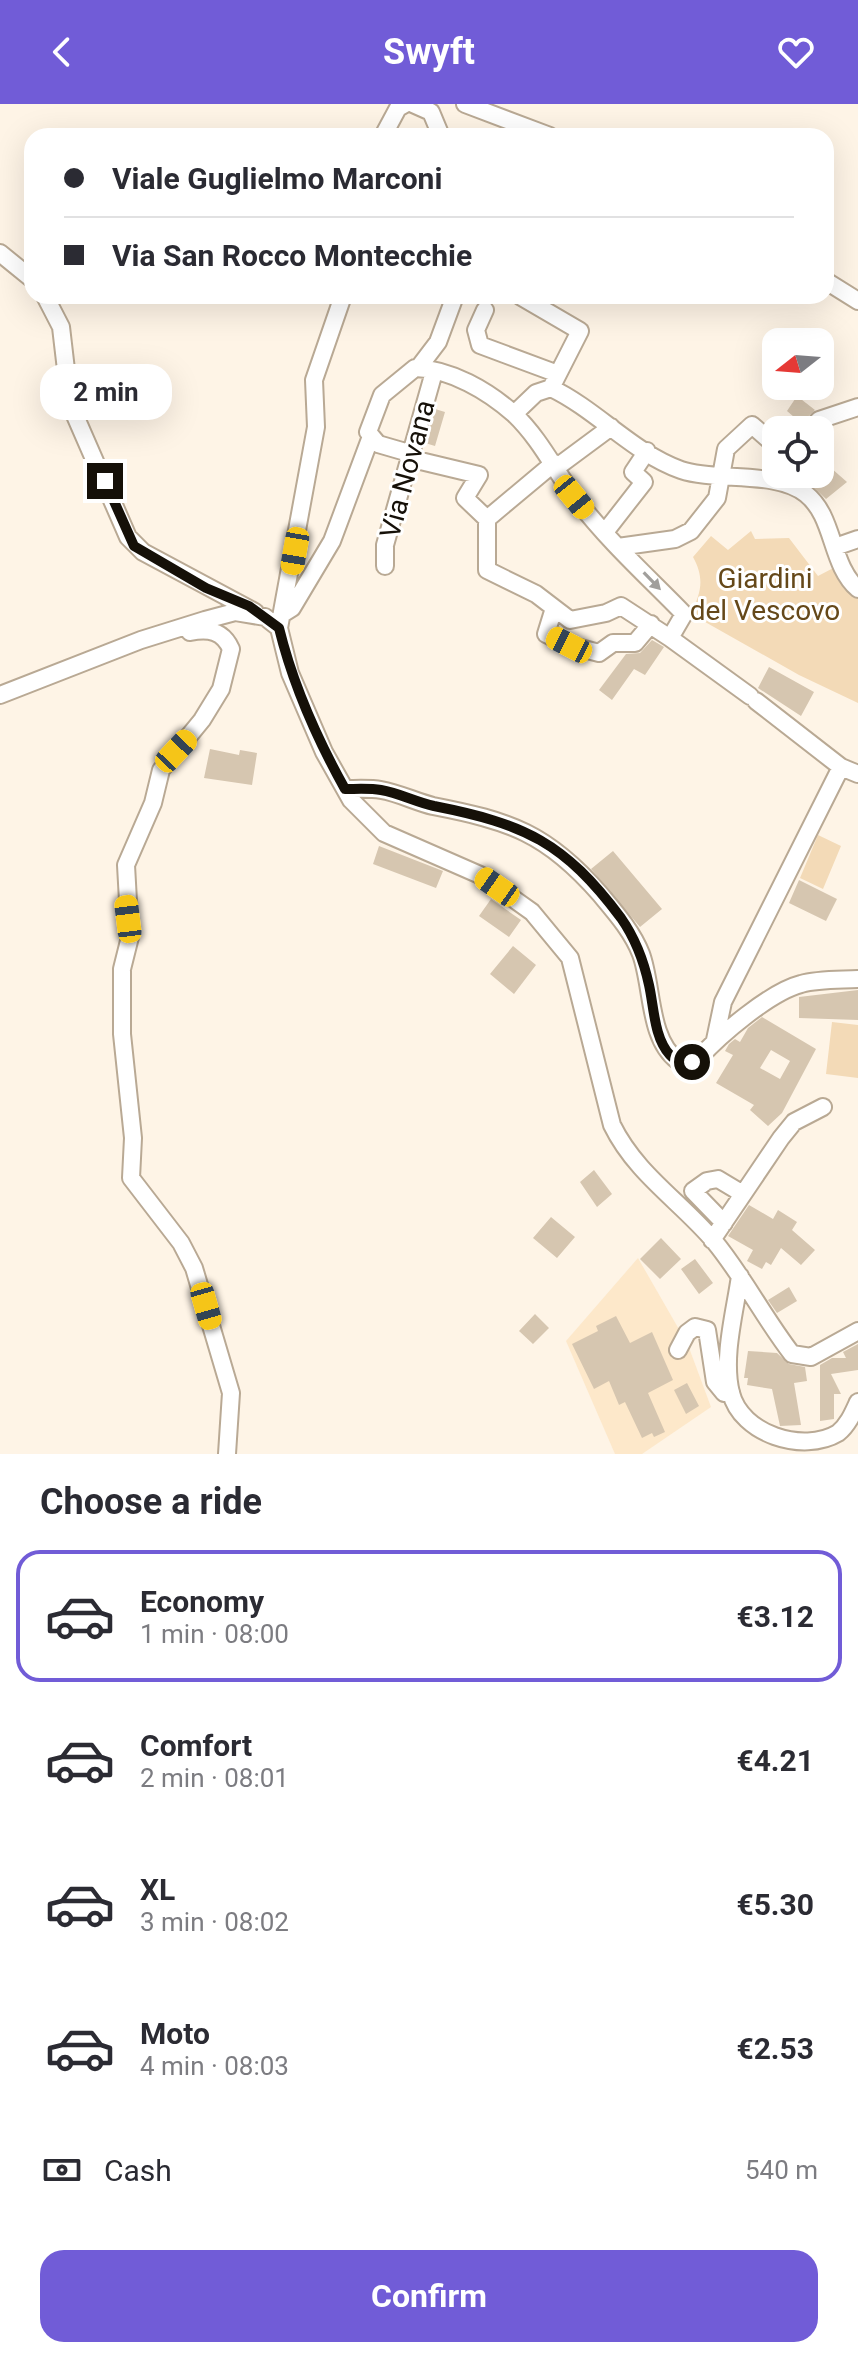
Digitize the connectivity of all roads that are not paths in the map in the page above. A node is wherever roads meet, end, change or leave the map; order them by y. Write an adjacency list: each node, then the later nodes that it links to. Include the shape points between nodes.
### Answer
1 (405, 104): 4 (street)
2 (413, 104): 5 (street, via 431,112)
3 (465, 104): 6 (street)
4 (384, 128)
5 (438, 128)
6 (529, 128)
7 (0, 253): 8 (street)
8 (24, 272)
9 (834, 286): 10 (street)
10 (858, 301)
11 (49, 304): 40 (street, via 61,327 70,404 128,537 143,552 249,606)
12 (340, 304): 41 (street, via 314,380 316,427)
13 (452, 304): 16 (street)
14 (534, 304): 17 (street, via 580,331)
15 (485, 310): 17 (street, via 476,330 480,345)
16 (427, 370): 19 (street, via 457,378); 23 (street, via 395,381 382,395); 25 (street, Via Novana)
17 (554, 381): 19 (street); 21 (street)
18 (858, 407): 20 (street)
19 (514, 414): 26 (street)
20 (831, 416)
21 (611, 427): 24 (street); 26 (street)
22 (762, 434): 27 (street, via 752,425 726,449)
23 (370, 439): 25 (street); 41 (street, via 332,541)
24 (647, 451): 27 (street, via 679,469 710,478); 29 (street, via 633,472)
25 (409, 455): 32 (street, via 479,475 465,498); 37 (street, Via Novana, via 385,545)
26 (556, 465): 32 (street); 33 (street, via 574,497)
27 (723, 476): 28 (street); 35 (street, via 717,498 684,536)
28 (762, 478)
29 (644, 482): 31 (street); 33 (street)
30 (802, 488): 36 (street, via 818,508)
31 (659, 490)
32 (487, 519): 39 (street, via 487,570)
33 (605, 532): 35 (street)
34 (858, 539): 36 (street)
35 (618, 547): 44 (street, one-way to 44, via 684,614)
36 (835, 547): 38 (street, via 848,580)
37 (385, 566)
38 (858, 589)
39 (554, 608): 42 (street, via 570,620 621,606); 42 (street, via 546,634 599,653 613,643 635,643)
40 (258, 616): 41 (street); 43 (street, via 235,612)
41 (282, 621): 48 (street, via 290,673)
42 (651, 624): 44 (street)
43 (174, 630): 45 (street); 60 (street, via 218,633 231,649 221,689 161,770 126,865 130,937 122,969 122,1034 133,1138 131,1178 194,1268 231,1393)
44 (670, 638): 46 (street)
45 (0, 695)
46 (841, 767): 47 (street); 50 (street, via 723,1002)
47 (858, 774)
48 (345, 789): 50 (street, via 381,790 476,812 547,843 578,868 622,920 640,953 670,1055 692,1062); 54 (street, via 384,833 480,875 532,912 556,937 570,958 621,1144)
49 (858, 979): 50 (street, via 800,984)
50 (715, 1040)
51 (823, 1107): 52 (street, via 794,1122)
52 (743, 1194): 53 (street); 53 (street, via 718,1179 693,1191)
53 (724, 1223): 54 (street)
54 (712, 1240): 55 (street)
55 (740, 1276): 56 (street, via 797,1357 811,1357); 58 (street, via 729,1363)
56 (858, 1331)
57 (678, 1350): 58 (street, via 695,1327 707,1330 715,1382 724,1393)
58 (731, 1392): 59 (street, via 757,1429 804,1443 837,1434)
59 (858, 1402)
60 (227, 1454)

